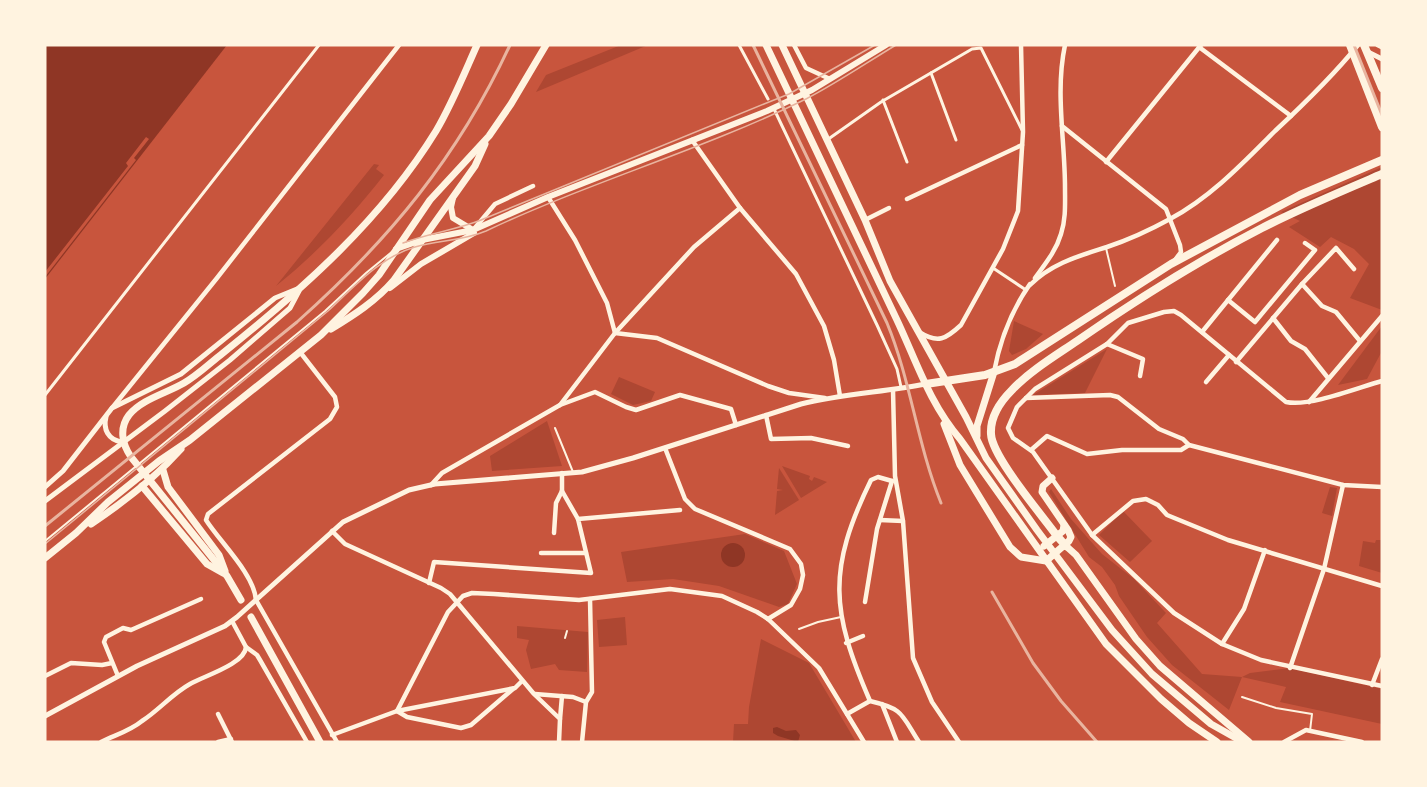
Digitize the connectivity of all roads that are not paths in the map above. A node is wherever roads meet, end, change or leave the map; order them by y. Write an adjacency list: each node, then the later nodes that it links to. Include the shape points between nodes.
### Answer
1 (319, 45): 83 (street)
2 (399, 45): 89 (street)
3 (477, 45): 59 (main road, via 425,147 370,217)
4 (546, 45): 29 (main road)
5 (739, 45): 21 (street)
6 (766, 45): 22 (main road)
7 (782, 45): 20 (main road)
8 (794, 45): 18 (street, via 806,68)
9 (886, 45): 18 (main road)
10 (1021, 45): 28 (street)
11 (1065, 45): 26 (street, via 1060,72)
12 (1350, 45): 27 (highway)
13 (1358, 45): 25 (street)
14 (1363, 45): 16 (street, via 1367,53); 19 (highway)
15 (1199, 46): 25 (street); 36 (street)
16 (1382, 59)
17 (931, 73): 23 (street); 28 (street, via 972,49 981,48); 32 (street)
18 (830, 79): 20 (main road)
19 (1382, 88)
20 (804, 93): 22 (main road); 31 (main road)
21 (768, 99)
22 (791, 99): 24 (main road); 80 (main road)
23 (883, 100): 31 (street); 35 (street)
24 (773, 108): 30 (main road); 81 (street, via 889,350)
25 (1291, 116): 44 (street, via 1227,179)
26 (1062, 126): 36 (street); 57 (street, via 1064,223 1055,250)
27 (1382, 127)
28 (1023, 132): 33 (street)
29 (489, 136): 39 (main road); 52 (main road, via 430,200)
30 (692, 140): 40 (main road); 42 (street)
31 (826, 140): 45 (main road)
32 (956, 140)
33 (1022, 145): 41 (street); 54 (street, via 1018,211)
34 (1382, 160): 53 (highway, via 1300,195)
35 (907, 162)
36 (1106, 162): 44 (street, via 1166,209)
37 (1382, 174): 124 (highway, via 1263,227 1179,274 1013,388 993,419 993,443)
38 (532, 186): 47 (street, via 495,204)
39 (457, 190): 47 (main road, via 451,207 453,218); 48 (main road)
40 (548, 197): 46 (main road); 67 (street, via 607,303)
41 (907, 198)
42 (740, 208): 67 (street, via 694,247); 84 (street, via 796,274 810,299 824,326)
43 (889, 208): 45 (street)
44 (1169, 219): 51 (street); 53 (street, via 1181,252)
45 (864, 220): 65 (main road)
46 (486, 224): 47 (main road); 61 (main road, via 421,264)
47 (473, 230): 48 (main road)
48 (422, 240): 52 (main road); 61 (main road)
49 (1277, 240): 62 (street)
50 (1305, 243): 62 (street, via 1315,250 1255,322)
51 (1106, 248): 57 (street, via 1064,261); 58 (lane)
52 (396, 249): 68 (main road, via 370,285); 125 (lane)
53 (1171, 264): 74 (highway, via 1032,354)
54 (993, 268): 60 (street); 65 (street, via 961,325 951,334 933,339)
55 (1354, 269): 56 (street, via 1336,248)
56 (1302, 284): 64 (street); 69 (street, via 1322,306 1336,312)
57 (1030, 285): 60 (street)
58 (1115, 286)
59 (301, 287): 89 (street, via 275,298 181,374); 97 (street, via 290,308 268,328); 136 (main road, via 187,381 134,410 123,429 130,457)
60 (1026, 290): 74 (street, via 1007,325)
61 (380, 296): 68 (main road)
62 (1228, 300): 66 (street)
63 (1382, 316): 69 (street)
64 (1273, 318): 73 (street); 76 (street)
65 (918, 332): 77 (main road)
66 (1202, 332): 70 (street, via 1174,311 1164,312 1128,324); 72 (street)
67 (615, 333): 85 (street, via 657,338 768,386); 88 (street)
68 (321, 334): 71 (main road)
69 (1360, 342): 76 (street)
70 (1107, 344): 75 (street, via 1143,359); 86 (street)
71 (300, 352): 96 (main road); 142 (street, via 335,397 335,412 206,518 255,591)
72 (1229, 355): 73 (street); 79 (street)
73 (1236, 362): 87 (street, via 1286,402)
74 (994, 372): 77 (highway); 95 (main road)
75 (1140, 376)
76 (1328, 378): 87 (street)
77 (945, 381): 80 (highway); 95 (main road)
78 (1382, 381): 87 (street)
79 (1206, 382)
80 (926, 384): 81 (street); 92 (main road)
81 (901, 388): 82 (street)
82 (893, 390): 84 (street); 107 (street)
83 (45, 395)
84 (840, 396): 85 (street)
85 (825, 398): 91 (street)
86 (1026, 398): 98 (street, via 1118,397 1159,429); 101 (street, via 1017,407 1008,428 1013,438)
87 (1309, 402)
88 (560, 405): 93 (street, via 595,392 636,410 680,395 731,409); 108 (street, via 442,473)
89 (112, 408): 90 (street)
90 (106, 415): 97 (street, via 108,434); 111 (street, via 63,471)
91 (766, 416): 93 (street); 99 (street, via 771,439 811,438)
92 (942, 418): 128 (main road); 134 (main road, via 960,465 1010,547 1022,557)
93 (736, 425): 100 (street)
94 (555, 428): 104 (lane)
95 (976, 438): 126 (main road, via 986,458)
96 (190, 440): 102 (main road); 103 (main road)
97 (122, 442): 114 (street)
98 (1190, 445): 101 (street, via 1181,450 1087,454 1047,436); 109 (street)
99 (848, 446)
100 (665, 448): 104 (street); 148 (street, via 684,499 695,509 790,549 801,564 800,589 790,605)
101 (1031, 450): 106 (street)
102 (159, 461): 110 (main road); 122 (main road)
103 (163, 470): 110 (main road); 136 (main road, via 168,487 219,555)
104 (573, 472): 105 (street)
105 (562, 473): 108 (street); 113 (street)
106 (1052, 478): 119 (main road, via 1042,492); 123 (street)
107 (893, 479): 117 (street); 118 (street); 146 (street, via 871,480 849,533 838,588)
108 (431, 485): 120 (street, via 409,490 357,513)
109 (1343, 485): 112 (street); 135 (street)
110 (142, 486): 122 (main road); 136 (main road, via 207,564)
111 (45, 487)
112 (1382, 487)
113 (562, 491): 116 (street); 121 (street, via 556,503)
114 (45, 501)
115 (680, 510): 116 (street)
116 (578, 519): 131 (street)
117 (880, 520): 118 (street); 144 (street)
118 (903, 521): 190 (street, via 913,658 932,702)
119 (1064, 525): 124 (main road); 127 (main road, via 1071,537)
120 (332, 531): 137 (street, via 345,544); 142 (street)
121 (554, 533)
122 (76, 534): 133 (main road)
123 (1092, 535): 129 (street, via 1133,501 1146,499 1187,523); 154 (street, via 1174,613)
124 (1057, 536): 126 (main road); 127 (highway)
125 (45, 541)
126 (1048, 543): 128 (main road); 132 (main road)
127 (1066, 546): 132 (main road); 193 (main road, via 1160,666)
128 (1038, 550): 134 (main road)
129 (1265, 550): 135 (street); 154 (street, via 1244,609)
130 (541, 553): 131 (street)
131 (586, 553): 137 (street, via 591,573 434,562)
132 (1056, 554): 134 (main road); 192 (main road, via 1112,630 1152,674 1211,724)
133 (45, 558)
134 (1046, 561): 191 (main road, via 1106,644 1161,699)
135 (1324, 568): 138 (street); 158 (street)
136 (227, 576): 141 (main road)
137 (429, 583): 143 (street, via 446,591)
138 (1382, 586)
139 (201, 599): 157 (street, via 106,637 104,642)
140 (590, 599): 143 (street, via 472,593); 148 (street, via 670,589 722,596); 169 (street, via 592,692)
141 (241, 600)
142 (256, 600): 147 (street); 177 (street)
143 (456, 602): 161 (street); 171 (street)
144 (865, 602)
145 (251, 617): 183 (main road)
146 (841, 617): 149 (lane); 153 (street)
147 (235, 619): 155 (street); 160 (street)
148 (768, 619): 173 (street, via 819,668)
149 (799, 629)
150 (567, 631): 152 (lane)
151 (863, 636): 153 (street)
152 (565, 638)
153 (846, 643): 168 (street)
154 (1222, 644): 158 (street)
155 (246, 647): 178 (street, via 240,659 185,687); 182 (street, via 257,654)
156 (1382, 659): 162 (street)
157 (112, 663): 159 (street, via 71,663); 160 (street)
158 (1290, 668): 162 (street)
159 (45, 676)
160 (118, 676): 174 (street)
161 (522, 681): 164 (street); 165 (street)
162 (1372, 685): 163 (street)
163 (1382, 686)
164 (515, 687): 171 (street); 171 (street, via 466,728 407,717)
165 (534, 694): 166 (street); 175 (street)
166 (562, 696): 169 (street); 175 (street)
167 (1242, 697): 176 (lane, via 1312,714)
168 (870, 701): 170 (street); 173 (street)
169 (586, 702): 186 (street)
170 (882, 704): 188 (street); 189 (street, via 898,710)
171 (397, 711): 177 (street)
172 (218, 714): 179 (street)
173 (847, 714): 187 (street)
174 (45, 716)
175 (560, 719): 185 (street)
176 (1310, 731): 194 (street); 195 (street)
177 (332, 735): 184 (street)
178 (117, 739): 180 (street)
179 (232, 740): 181 (street)
180 (101, 742)
181 (218, 742)
182 (307, 742)
183 (320, 742)
184 (337, 742)
185 (559, 742)
186 (582, 742)
187 (864, 742)
188 (899, 742)
189 (919, 742)
190 (959, 742)
191 (1217, 742)
192 (1243, 742)
193 (1249, 742)
194 (1284, 742)
195 (1362, 742)

